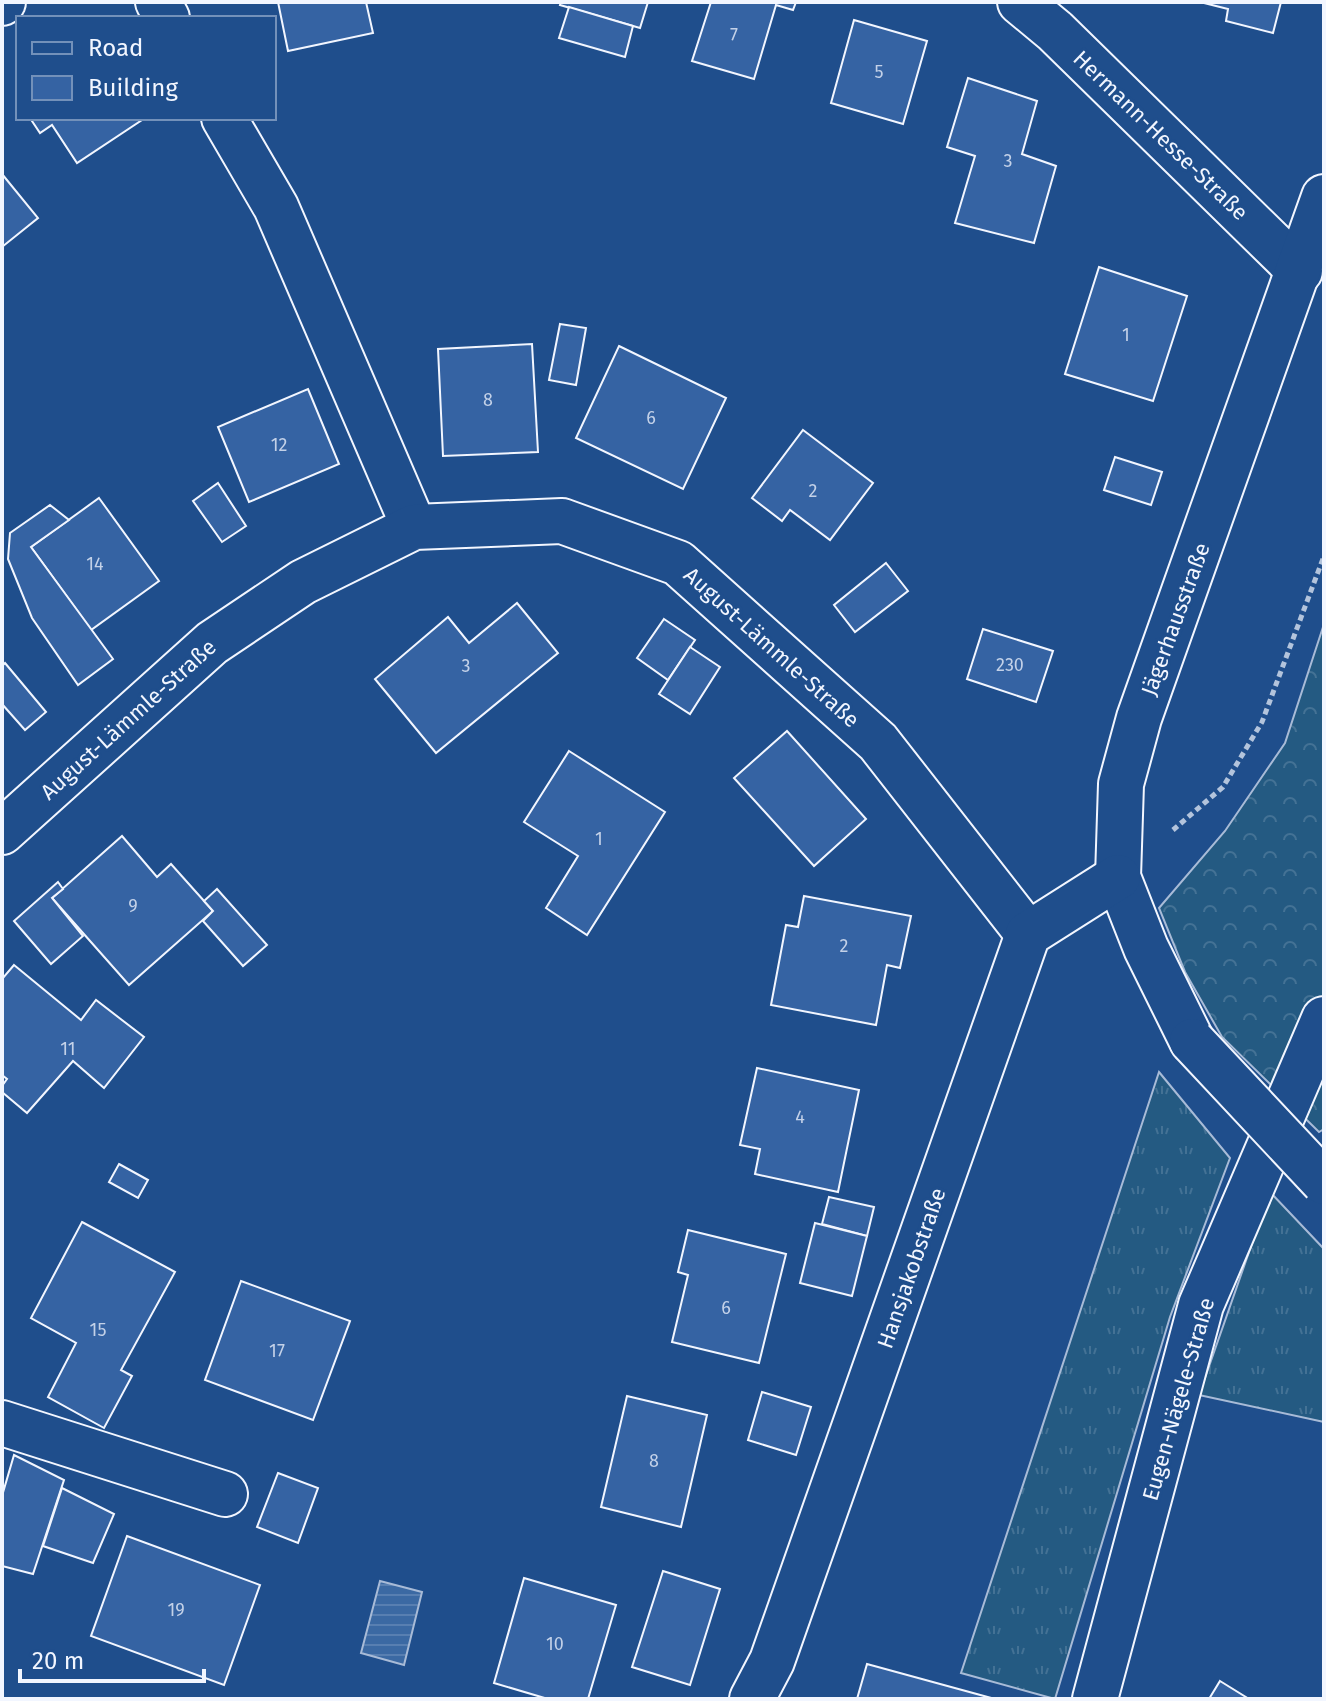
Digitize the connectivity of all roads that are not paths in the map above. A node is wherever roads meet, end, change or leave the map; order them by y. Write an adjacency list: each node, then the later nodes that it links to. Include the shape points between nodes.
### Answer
1 (1020, 2): 4 (street, Hermann-Hesse-Straße)
2 (225, 120): 5 (street, via 276,207)
3 (1324, 197): 4 (street, Jägerhausstraße)
4 (1300, 271): 7 (street, Jägerhausstraße, via 1139,718 1121,784)
5 (414, 527): 6 (street, August-Lämmle-Straße, via 303,582 212,643); 8 (street, August-Lämmle-Straße, via 562,521 678,563 878,742)
6 (2, 832)
7 (1118, 877): 8 (street); 10 (street, Jägerhausstraße, bridge, via 1192,1041)
8 (1028, 934): 13 (street, Hansjakobstraße, via 772,1661)
9 (1324, 1019): 14 (street, Eugen-Nägele-Straße, via 1201,1305)
10 (1324, 1182)
11 (2, 1423): 12 (street)
12 (225, 1494)
13 (752, 1699)
14 (1095, 1699)

